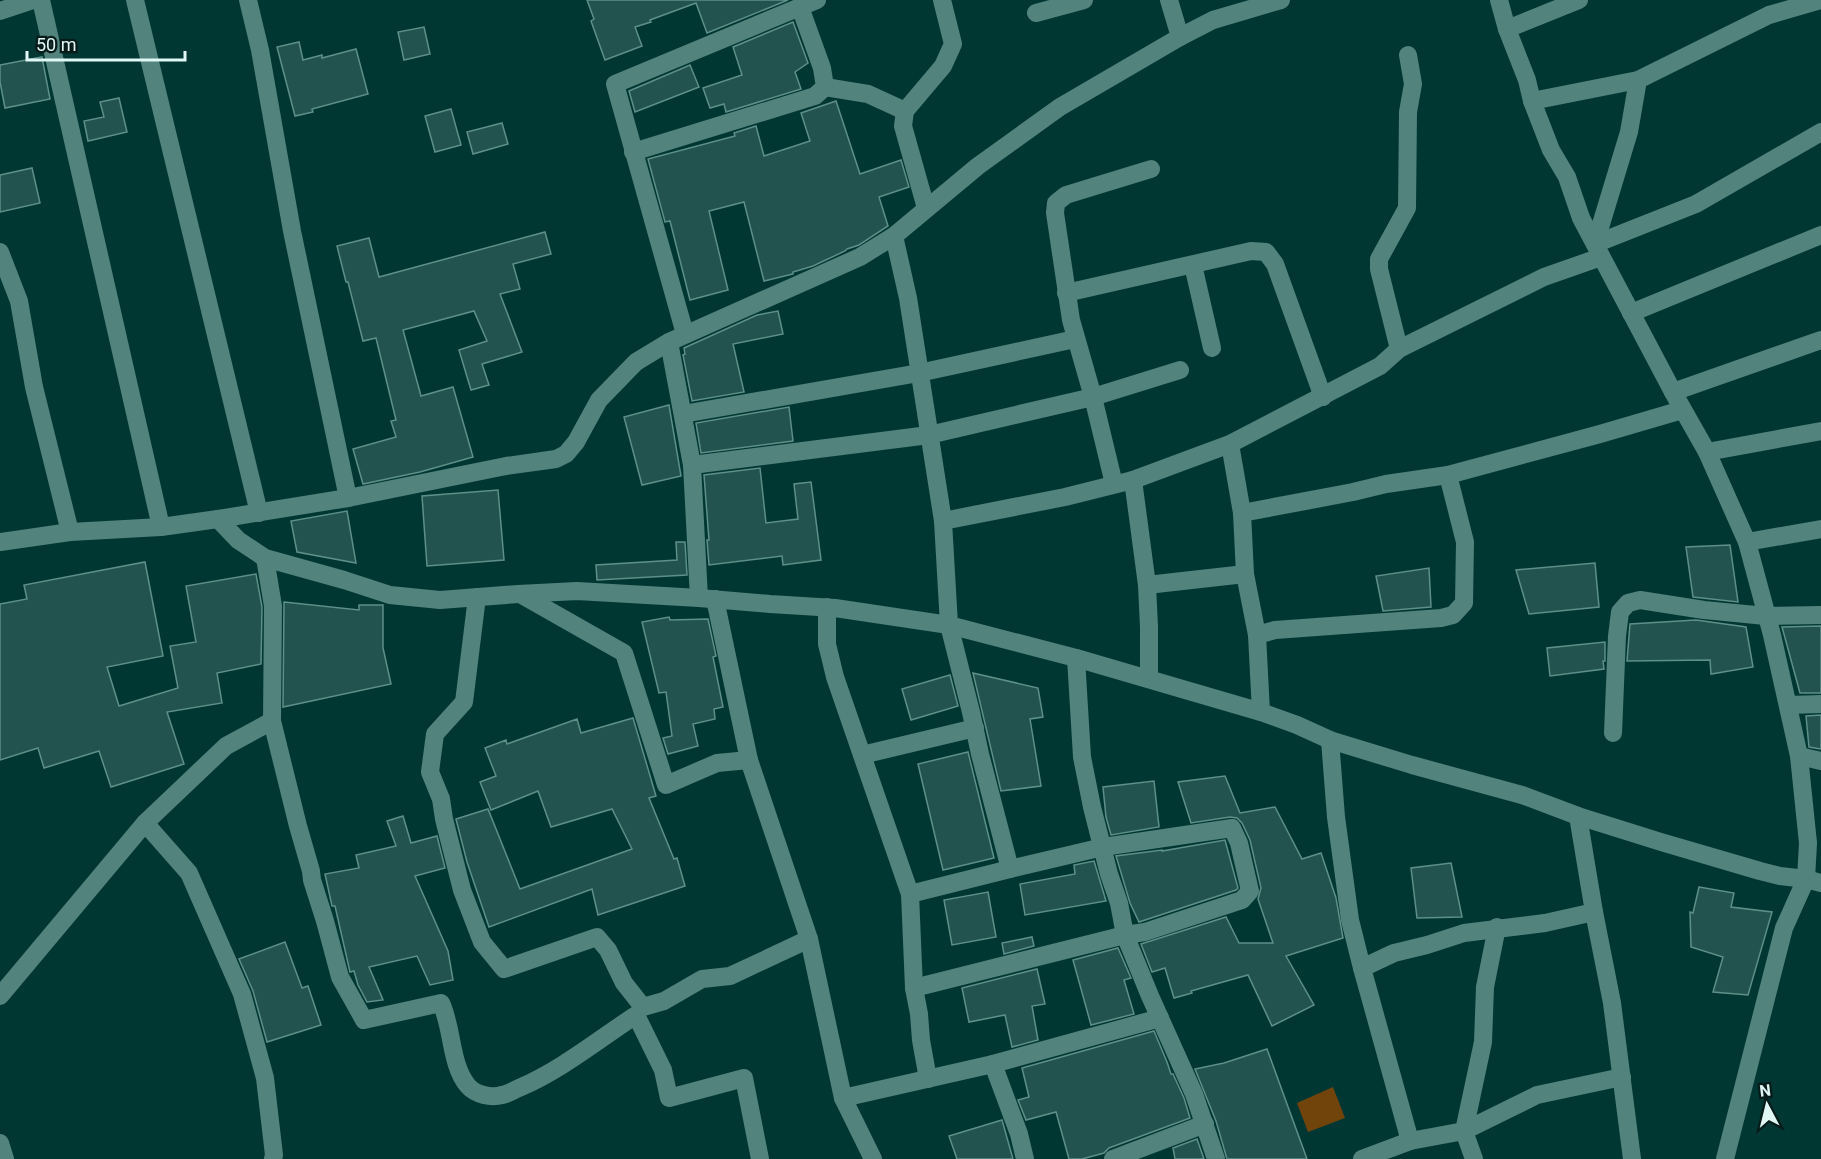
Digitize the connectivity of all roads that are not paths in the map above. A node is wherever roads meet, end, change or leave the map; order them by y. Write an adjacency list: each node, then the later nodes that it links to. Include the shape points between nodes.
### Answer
1 (33, 0): 14 (street)
2 (40, 0): 59 (street)
3 (135, 0): 55 (street)
4 (248, 0): 54 (street)
5 (942, 0): 22 (street, via 953,44 944,66)
6 (1084, 0): 15 (street)
7 (1169, 0): 17 (street)
8 (1281, 0): 17 (street, via 1214,20)
9 (1499, 0): 16 (street)
10 (1580, 0): 16 (street)
11 (1821, 0): 13 (street)
12 (809, 3): 20 (street); 24 (street, via 615,84)
13 (1767, 8): 19 (street)
14 (0, 10)
15 (1036, 13)
16 (1507, 28): 21 (street)
17 (1180, 38): 26 (street, via 1060,106)
18 (1408, 56): 38 (street, via 1413,84 1408,112 1407,208 1379,259 1378,269)
19 (1638, 80): 21 (street); 29 (street, via 1629,132)
20 (825, 87): 22 (street, via 868,94); 24 (street, via 815,96)
21 (1532, 100): 29 (street)
22 (905, 111): 26 (street, via 903,126)
23 (1821, 132): 29 (street, via 1696,204)
24 (633, 152): 34 (street)
25 (1151, 169): 32 (street, via 1066,195 1056,203)
26 (926, 208): 27 (street)
27 (894, 236): 34 (street, via 860,257); 40 (street)
28 (1821, 236): 33 (street)
29 (1598, 251): 33 (street); 38 (street)
30 (0, 252): 61 (street, via 20,301 34,387)
31 (1193, 265): 32 (street); 37 (street); 43 (street, via 1251,251 1266,252 1275,264)
32 (1066, 293): 35 (street)
33 (1631, 313): 41 (street)
34 (677, 338): 45 (street); 54 (street, via 636,363 599,400 576,441 556,459)
35 (1075, 339): 40 (street); 42 (street)
36 (1821, 340): 41 (street)
37 (1212, 348)
38 (1399, 348): 43 (street, via 1380,366)
39 (1180, 370): 42 (street)
40 (919, 373): 45 (street); 47 (street)
41 (1673, 392): 44 (street)
42 (1093, 397): 47 (street); 53 (street)
43 (1323, 397): 48 (street)
44 (1682, 410): 49 (street); 51 (street)
45 (683, 414): 50 (street)
46 (1821, 431): 49 (street)
47 (929, 435): 50 (street); 58 (street)
48 (1230, 444): 52 (street); 56 (street)
49 (1707, 452): 63 (street)
50 (692, 465): 69 (street)
51 (1448, 475): 56 (street); 74 (street, via 1465,542 1464,603 1454,615 1275,630)
52 (1133, 480): 53 (street); 66 (street)
53 (1114, 484): 58 (street)
54 (348, 498): 55 (street)
55 (259, 513): 57 (street)
56 (1242, 513): 65 (street)
57 (218, 519): 59 (street); 64 (street, via 238,540)
58 (943, 521): 73 (street)
59 (161, 527): 61 (street)
60 (1821, 529): 63 (street)
61 (70, 532): 62 (street)
62 (0, 542)
63 (1746, 542): 71 (street)
64 (265, 558): 68 (street, via 390,595 440,600); 80 (street, via 273,606)
65 (1245, 574): 66 (street); 74 (street)
66 (1147, 585): 76 (street)
67 (519, 594): 68 (street); 69 (street, via 577,591); 86 (street, via 624,653 666,785 717,763)
68 (477, 597): 97 (street, via 464,702 435,734 430,772 441,799 462,890 482,942 504,969 597,937 643,1007 664,1001 702,978 730,976)
69 (707, 598): 70 (street); 86 (street)
70 (827, 607): 73 (street); 84 (street, via 827,644)
71 (1766, 615): 72 (street); 78 (street); 82 (street, via 1640,600 1628,603 1619,620)
72 (1821, 615)
73 (950, 625): 75 (street); 81 (street)
74 (1257, 635): 79 (street)
75 (1076, 658): 76 (street); 90 (street, via 1082,757)
76 (1149, 679): 79 (street)
77 (1821, 704): 78 (street)
78 (1788, 705): 85 (street)
79 (1261, 712): 83 (street)
80 (272, 721): 89 (street, via 226,746); 112 (street, via 340,977 364,1020 441,1004 463,1078 470,1088 484,1096 501,1096 541,1079 636,1015 663,1070 669,1098 744,1078)
81 (975, 728): 84 (street); 91 (street)
82 (1613, 733)
83 (1330, 740): 88 (street, via 1522,795); 98 (street, via 1335,817 1350,920)
84 (862, 755): 93 (street)
85 (1799, 756): 87 (street); 92 (street)
86 (749, 760): 97 (street)
87 (1821, 761)
88 (1578, 816): 92 (street, via 1760,871); 94 (street)
89 (146, 823): 100 (street); 111 (street, via 189,873 242,994 264,1078)
90 (1102, 847): 91 (street); 96 (street); 96 (street, via 1232,828 1239,843 1250,891 1242,900)
91 (1010, 869): 93 (street)
92 (1814, 881): 120 (street, via 1784,928)
93 (910, 894): 99 (street)
94 (1594, 912): 95 (street, via 1545,923); 103 (street)
95 (1497, 927): 98 (street, via 1394,953); 107 (street, via 1485,987 1483,1042)
96 (1125, 935): 99 (street); 101 (street)
97 (809, 939): 105 (street)
98 (1362, 968): 108 (street)
99 (914, 988): 104 (street)
100 (0, 996)
101 (1160, 1018): 102 (street); 106 (street)
102 (993, 1064): 104 (street); 114 (street)
103 (1622, 1077): 107 (street, via 1537,1095); 119 (street)
104 (928, 1079): 105 (street)
105 (843, 1098): 113 (street)
106 (1205, 1124): 115 (street); 116 (street)
107 (1464, 1131): 108 (street); 118 (street)
108 (1410, 1141): 117 (street)
109 (0, 1143): 110 (street)
110 (4, 1159)
111 (273, 1159)
112 (760, 1159)
113 (873, 1159)
114 (1025, 1159)
115 (1113, 1159)
116 (1216, 1159)
117 (1362, 1159)
118 (1474, 1159)
119 (1632, 1159)
120 (1725, 1159)

